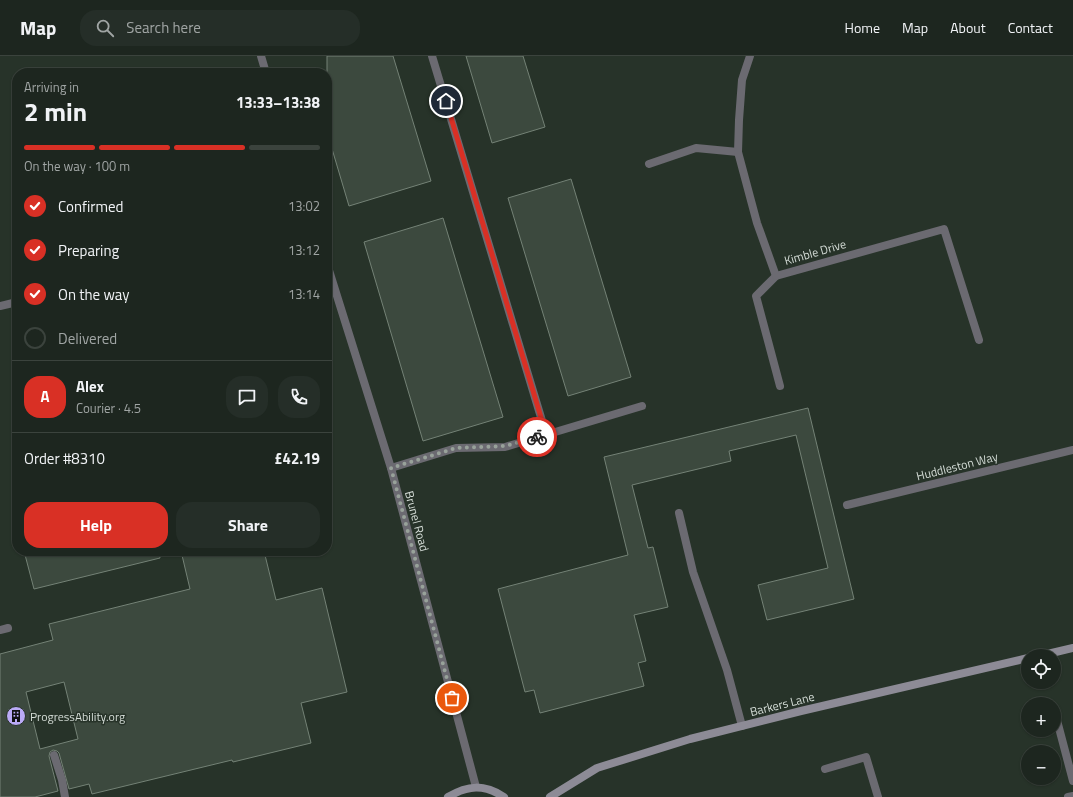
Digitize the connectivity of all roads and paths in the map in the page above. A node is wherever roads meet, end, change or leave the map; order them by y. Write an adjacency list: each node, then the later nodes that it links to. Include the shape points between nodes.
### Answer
1 (261, 56): 4 (street)
2 (432, 56): 14 (street)
3 (750, 56): 5 (street, Kimble Drive, via 742,80)
4 (265, 68)
5 (738, 152): 6 (street, via 696,148); 7 (street, Kimble Drive, via 757,223)
6 (649, 164)
7 (776, 276): 11 (street, Kimble Drive, via 944,229); 12 (street, via 756,296)
8 (332, 280): 16 (street, Brunel Road)
9 (12, 303): 10 (street)
10 (0, 306)
11 (979, 340)
12 (780, 386)
13 (642, 406): 14 (street)
14 (546, 434): 16 (street, via 505,446 456,448)
15 (1073, 450): 17 (street, Huddleston Way)
16 (391, 468): 27 (street, Brunel Road)
17 (847, 505)
18 (679, 513): 22 (street, via 693,572 727,670)
19 (1073, 648): 20 (street)
20 (1061, 651)
21 (1021, 660): 22 (street, Barkers Lane)
22 (742, 726): 32 (street, Barkers Lane, via 597,768)
23 (1061, 736): 26 (street)
24 (54, 755): 29 (street)
25 (825, 770): 33 (street, via 866,757)
26 (1073, 781)
27 (476, 787): 30 (street, via 459,790); 31 (street, via 496,792)
28 (1073, 796): 34 (street)
29 (65, 797)
30 (448, 797)
31 (504, 797)
32 (550, 797)
33 (878, 797)
34 (1068, 797)

